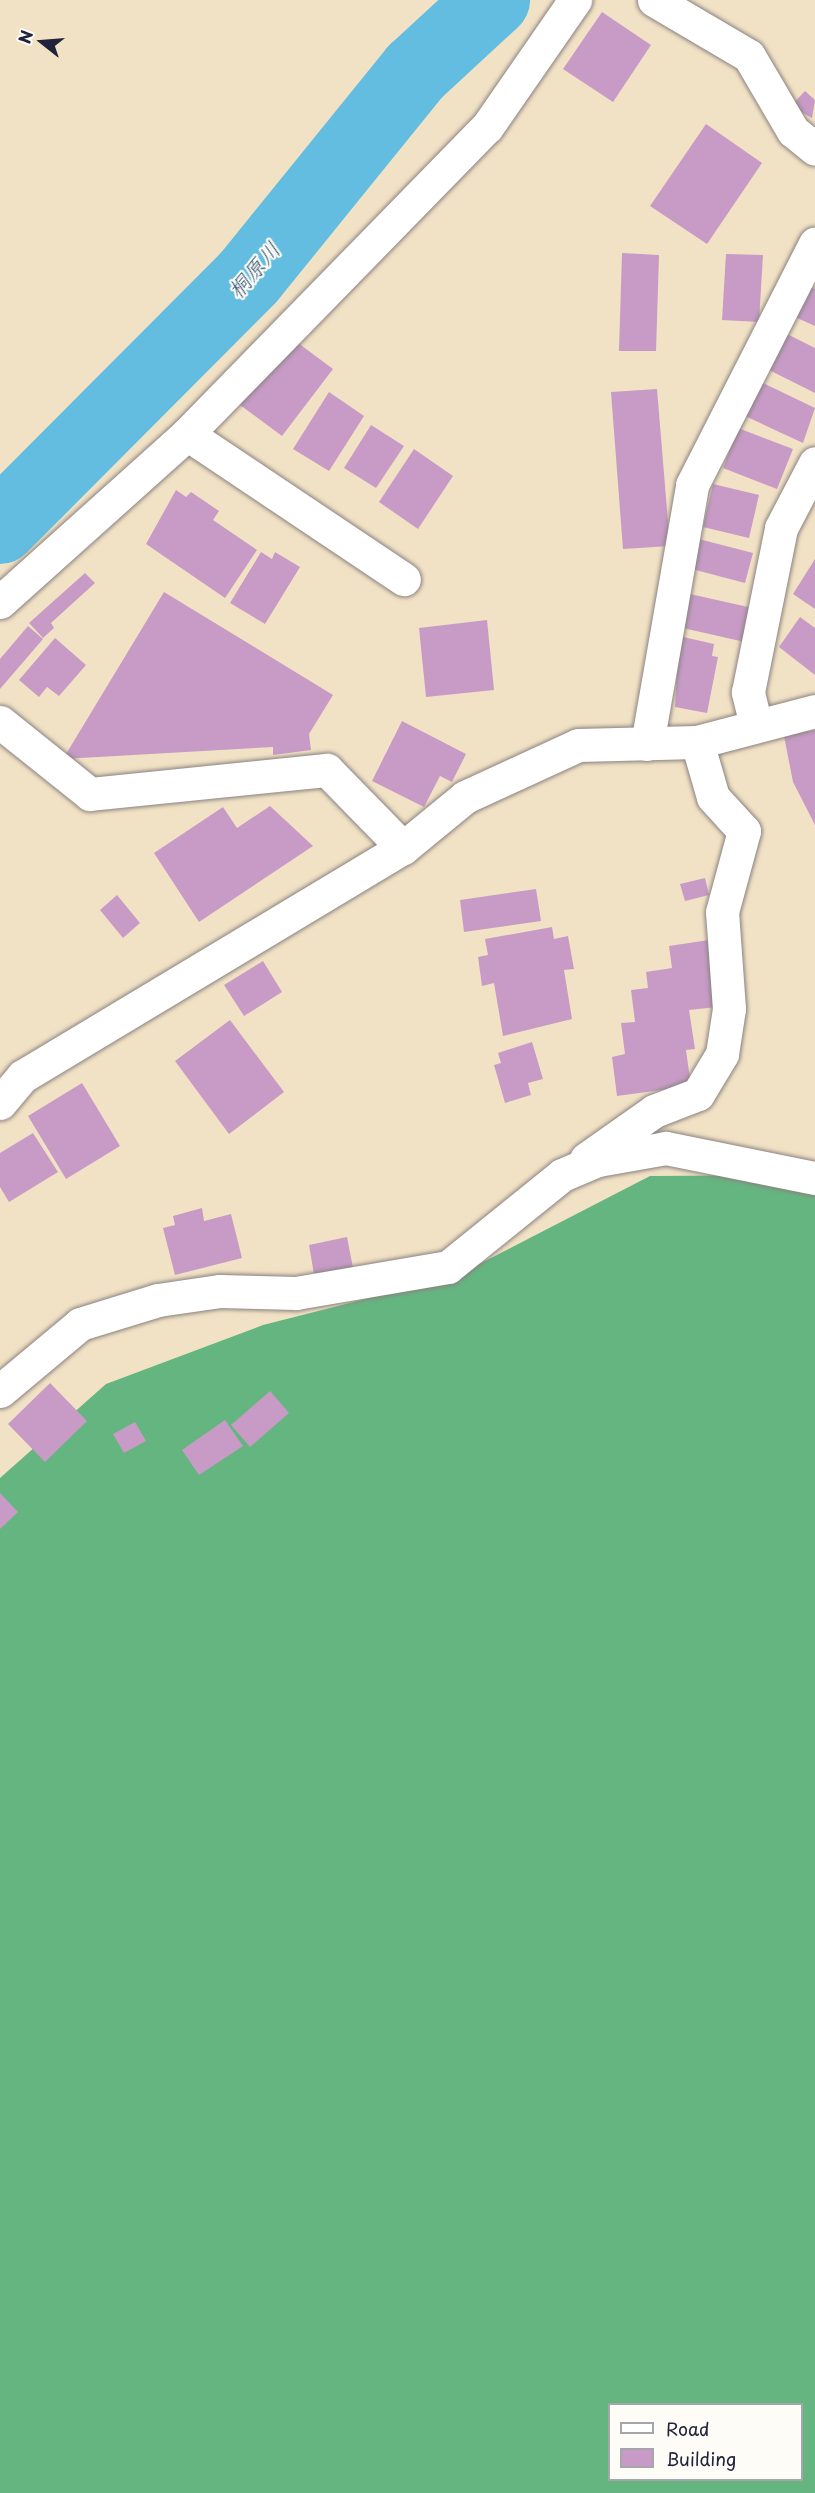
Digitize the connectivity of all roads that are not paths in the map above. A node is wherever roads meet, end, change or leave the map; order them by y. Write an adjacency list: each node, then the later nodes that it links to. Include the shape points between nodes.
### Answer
1 (575, 0): 5 (street, via 486,127)
2 (654, 0): 3 (street, via 749,56 793,131)
3 (815, 149)
4 (815, 244): 13 (street, via 692,485)
5 (187, 434): 7 (street); 8 (street)
6 (815, 463): 11 (street, via 781,528 748,692)
7 (404, 579)
8 (0, 602)
9 (815, 711): 11 (street)
10 (0, 722): 14 (street, via 90,794 327,770)
11 (756, 725): 12 (street)
12 (697, 742): 13 (street); 16 (street, via 713,796 744,831 722,912 729,1009 722,1054 698,1094 654,1111)
13 (647, 744): 14 (street, via 578,745 465,797)
14 (403, 848): 15 (street, via 23,1076)
15 (0, 1103)
16 (562, 1175): 17 (street, via 598,1160 666,1148); 18 (street, via 448,1267 296,1293 220,1291 158,1300 80,1324)
17 (815, 1178)
18 (0, 1391)

